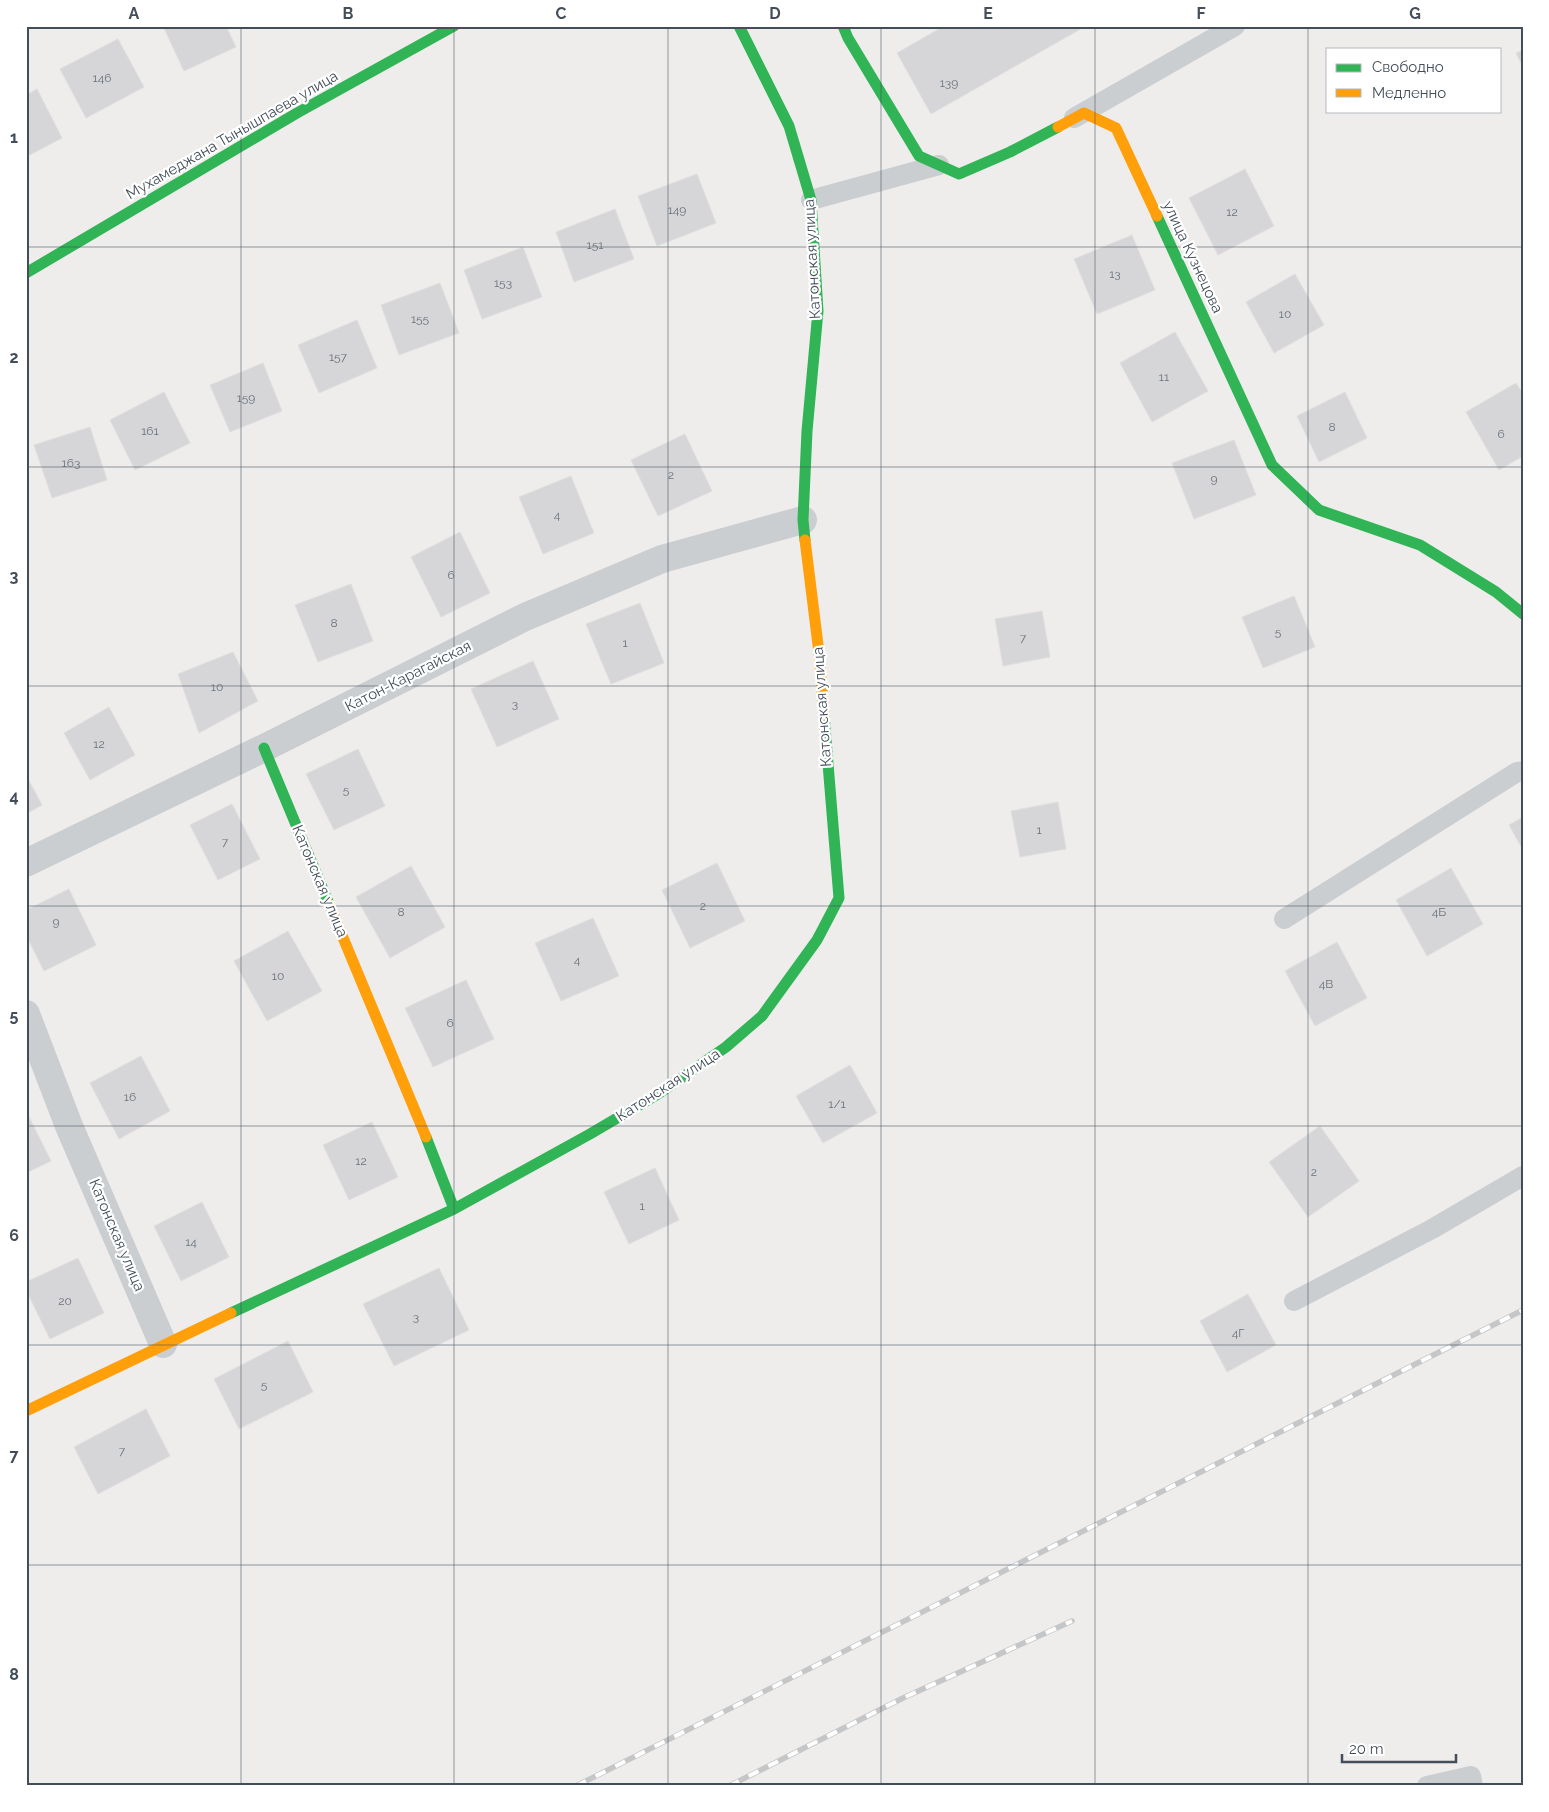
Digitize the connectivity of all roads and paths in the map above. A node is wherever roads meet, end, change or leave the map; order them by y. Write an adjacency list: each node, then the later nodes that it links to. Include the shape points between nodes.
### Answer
1 (454, 26): 8 (street, Мухамеджана Тынышпаева улица, via 297,113)
2 (739, 26): 7 (street, Катонская улица, via 789,126)
3 (843, 26): 6 (street, улица Кузнецова, via 918,156)
4 (1235, 26): 5 (lane)
5 (1061, 125): 6 (street, улица Кузнецова, via 959,174); 10 (street, улица Кузнецова, via 1084,113 1116,128 1272,464 1319,510 1420,545 1496,592)
6 (939, 166): 7 (lane)
7 (811, 200): 9 (street, Катонская улица, via 818,311)
8 (26, 273)
9 (803, 520): 11 (street, Катон-Карагайская, via 662,559 524,617); 17 (street, Катонская улица, via 819,653 839,898 817,940 762,1016 726,1046 641,1104)
10 (1523, 614)
11 (264, 748): 13 (street, Катон-Карагайская); 17 (street, Катонская улица)
12 (1523, 771): 14 (lane)
13 (26, 863)
14 (1284, 919)
15 (26, 1014): 19 (street, Катонская улица, via 69,1126)
16 (1523, 1176): 18 (lane, via 1432,1229)
17 (454, 1209): 19 (street, Катонская улица)
18 (1294, 1301)
19 (163, 1344): 20 (street, Катонская улица)
20 (26, 1411)
21 (1427, 1786): 22 (lane, via 1471,1776)
22 (1473, 1786)

